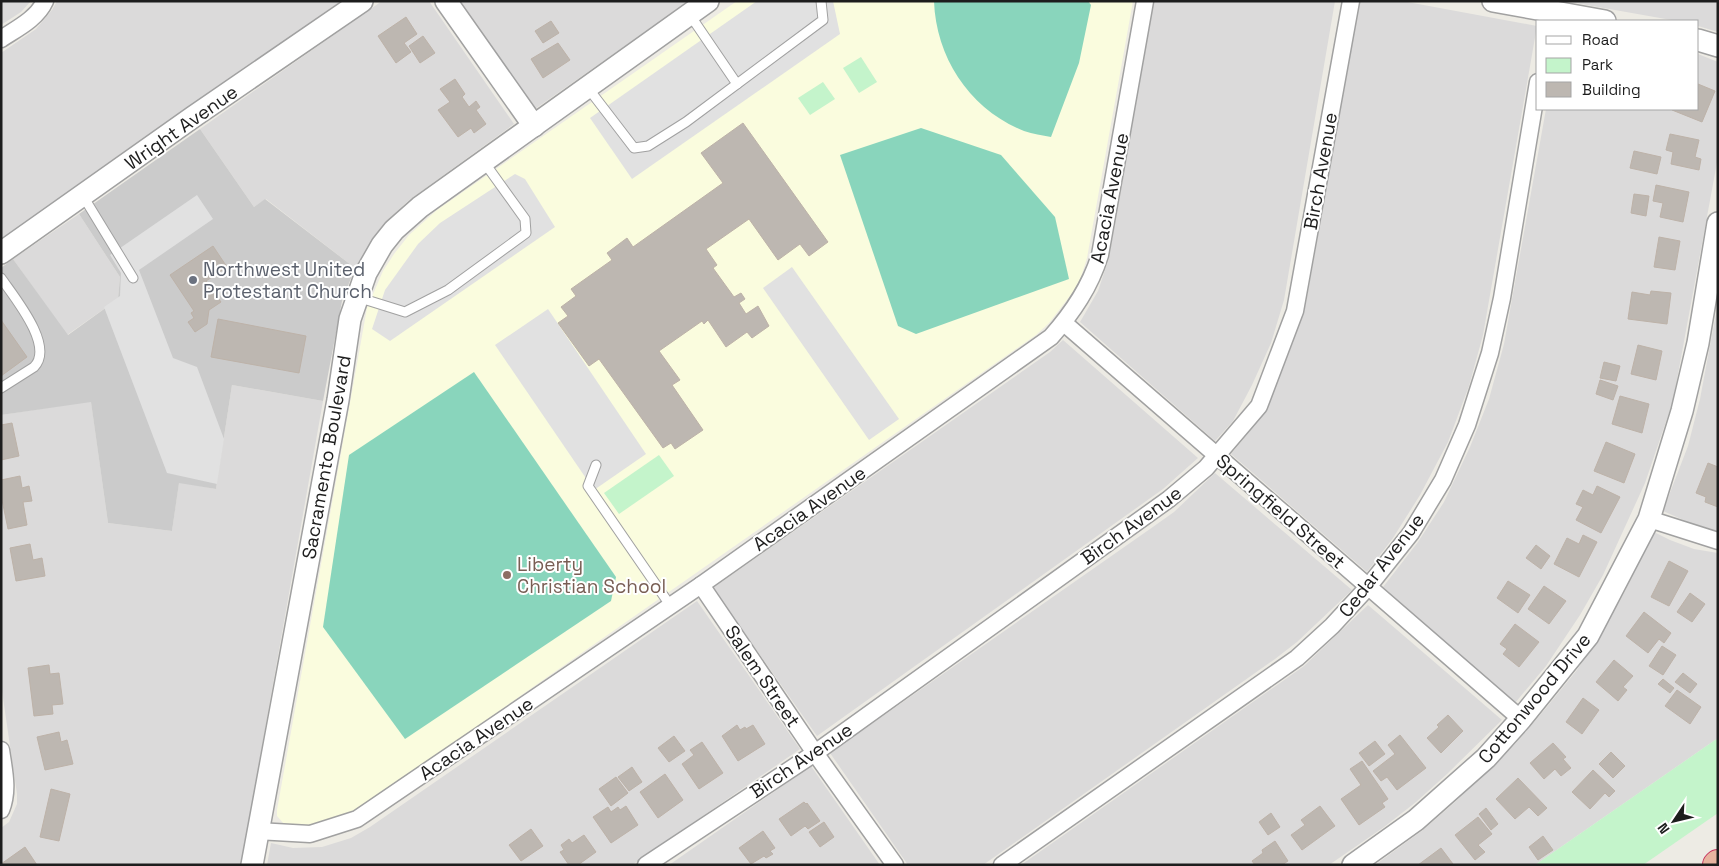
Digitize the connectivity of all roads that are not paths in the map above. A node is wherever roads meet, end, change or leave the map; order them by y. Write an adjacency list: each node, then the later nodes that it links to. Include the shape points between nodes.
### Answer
1 (45, 1): 12 (street, via 39,12)
2 (362, 1): 20 (street, Wright Avenue)
3 (446, 1): 18 (street)
4 (708, 1): 10 (street, Sacramento Boulevard)
5 (820, 1): 15 (lane, via 823,20)
6 (1145, 1): 26 (street, Acacia Avenue, via 1100,255 1087,288)
7 (1351, 1): 28 (street, Birch Avenue, via 1295,311 1259,406)
8 (1494, 1): 9 (street)
9 (1550, 11): 11 (street)
10 (690, 14): 15 (lane); 16 (street, Sacramento Boulevard)
11 (1600, 20)
12 (1, 40)
13 (1699, 40): 14 (street)
14 (1718, 46)
15 (737, 84): 16 (lane, via 648,146 634,148)
16 (588, 87): 18 (street, Sacramento Boulevard)
17 (1536, 94): 33 (street, Cedar Avenue, via 1500,307 1490,353 1466,425 1443,480 1412,533)
18 (534, 126): 19 (street, Sacramento Boulevard)
19 (484, 162): 25 (street, Sacramento Boulevard, via 420,207 394,230 366,272); 25 (lane, via 525,219 526,233 448,290 405,312)
20 (83, 196): 22 (street, Wright Avenue); 24 (lane)
21 (1718, 223): 30 (street, Cottonwood Drive, via 1698,342 1682,411)
22 (1, 253)
23 (1, 278): 27 (lane, via 35,330 40,356 34,367)
24 (133, 278)
25 (357, 297): 39 (street, Sacramento Boulevard, via 350,319)
26 (1064, 323): 28 (street, Springfield Street); 32 (street, Acacia Avenue, via 1039,347)
27 (1, 388)
28 (1217, 454): 33 (street, Springfield Street); 37 (street, Birch Avenue, via 1206,468 1169,499)
29 (596, 465): 34 (lane, via 588,486)
30 (1649, 519): 31 (street); 35 (street, Cottonwood Drive, via 1588,636)
31 (1718, 541)
32 (700, 585): 34 (street, Acacia Avenue); 37 (street, Salem Street)
33 (1368, 587): 35 (street, Springfield Street); 43 (street, Cedar Avenue, via 1297,658)
34 (670, 605): 39 (street, Acacia Avenue, via 358,818 310,834)
35 (1521, 719): 44 (street, Cottonwood Drive, via 1486,758 1423,814)
36 (1, 750): 38 (street, via 6,782 6,798)
37 (815, 753): 41 (street, Birch Avenue); 42 (street, Salem Street)
38 (1, 810)
39 (257, 831): 40 (street, Sacramento Boulevard)
40 (252, 865)
41 (646, 865)
42 (895, 865)
43 (1002, 865)
44 (1353, 865)

